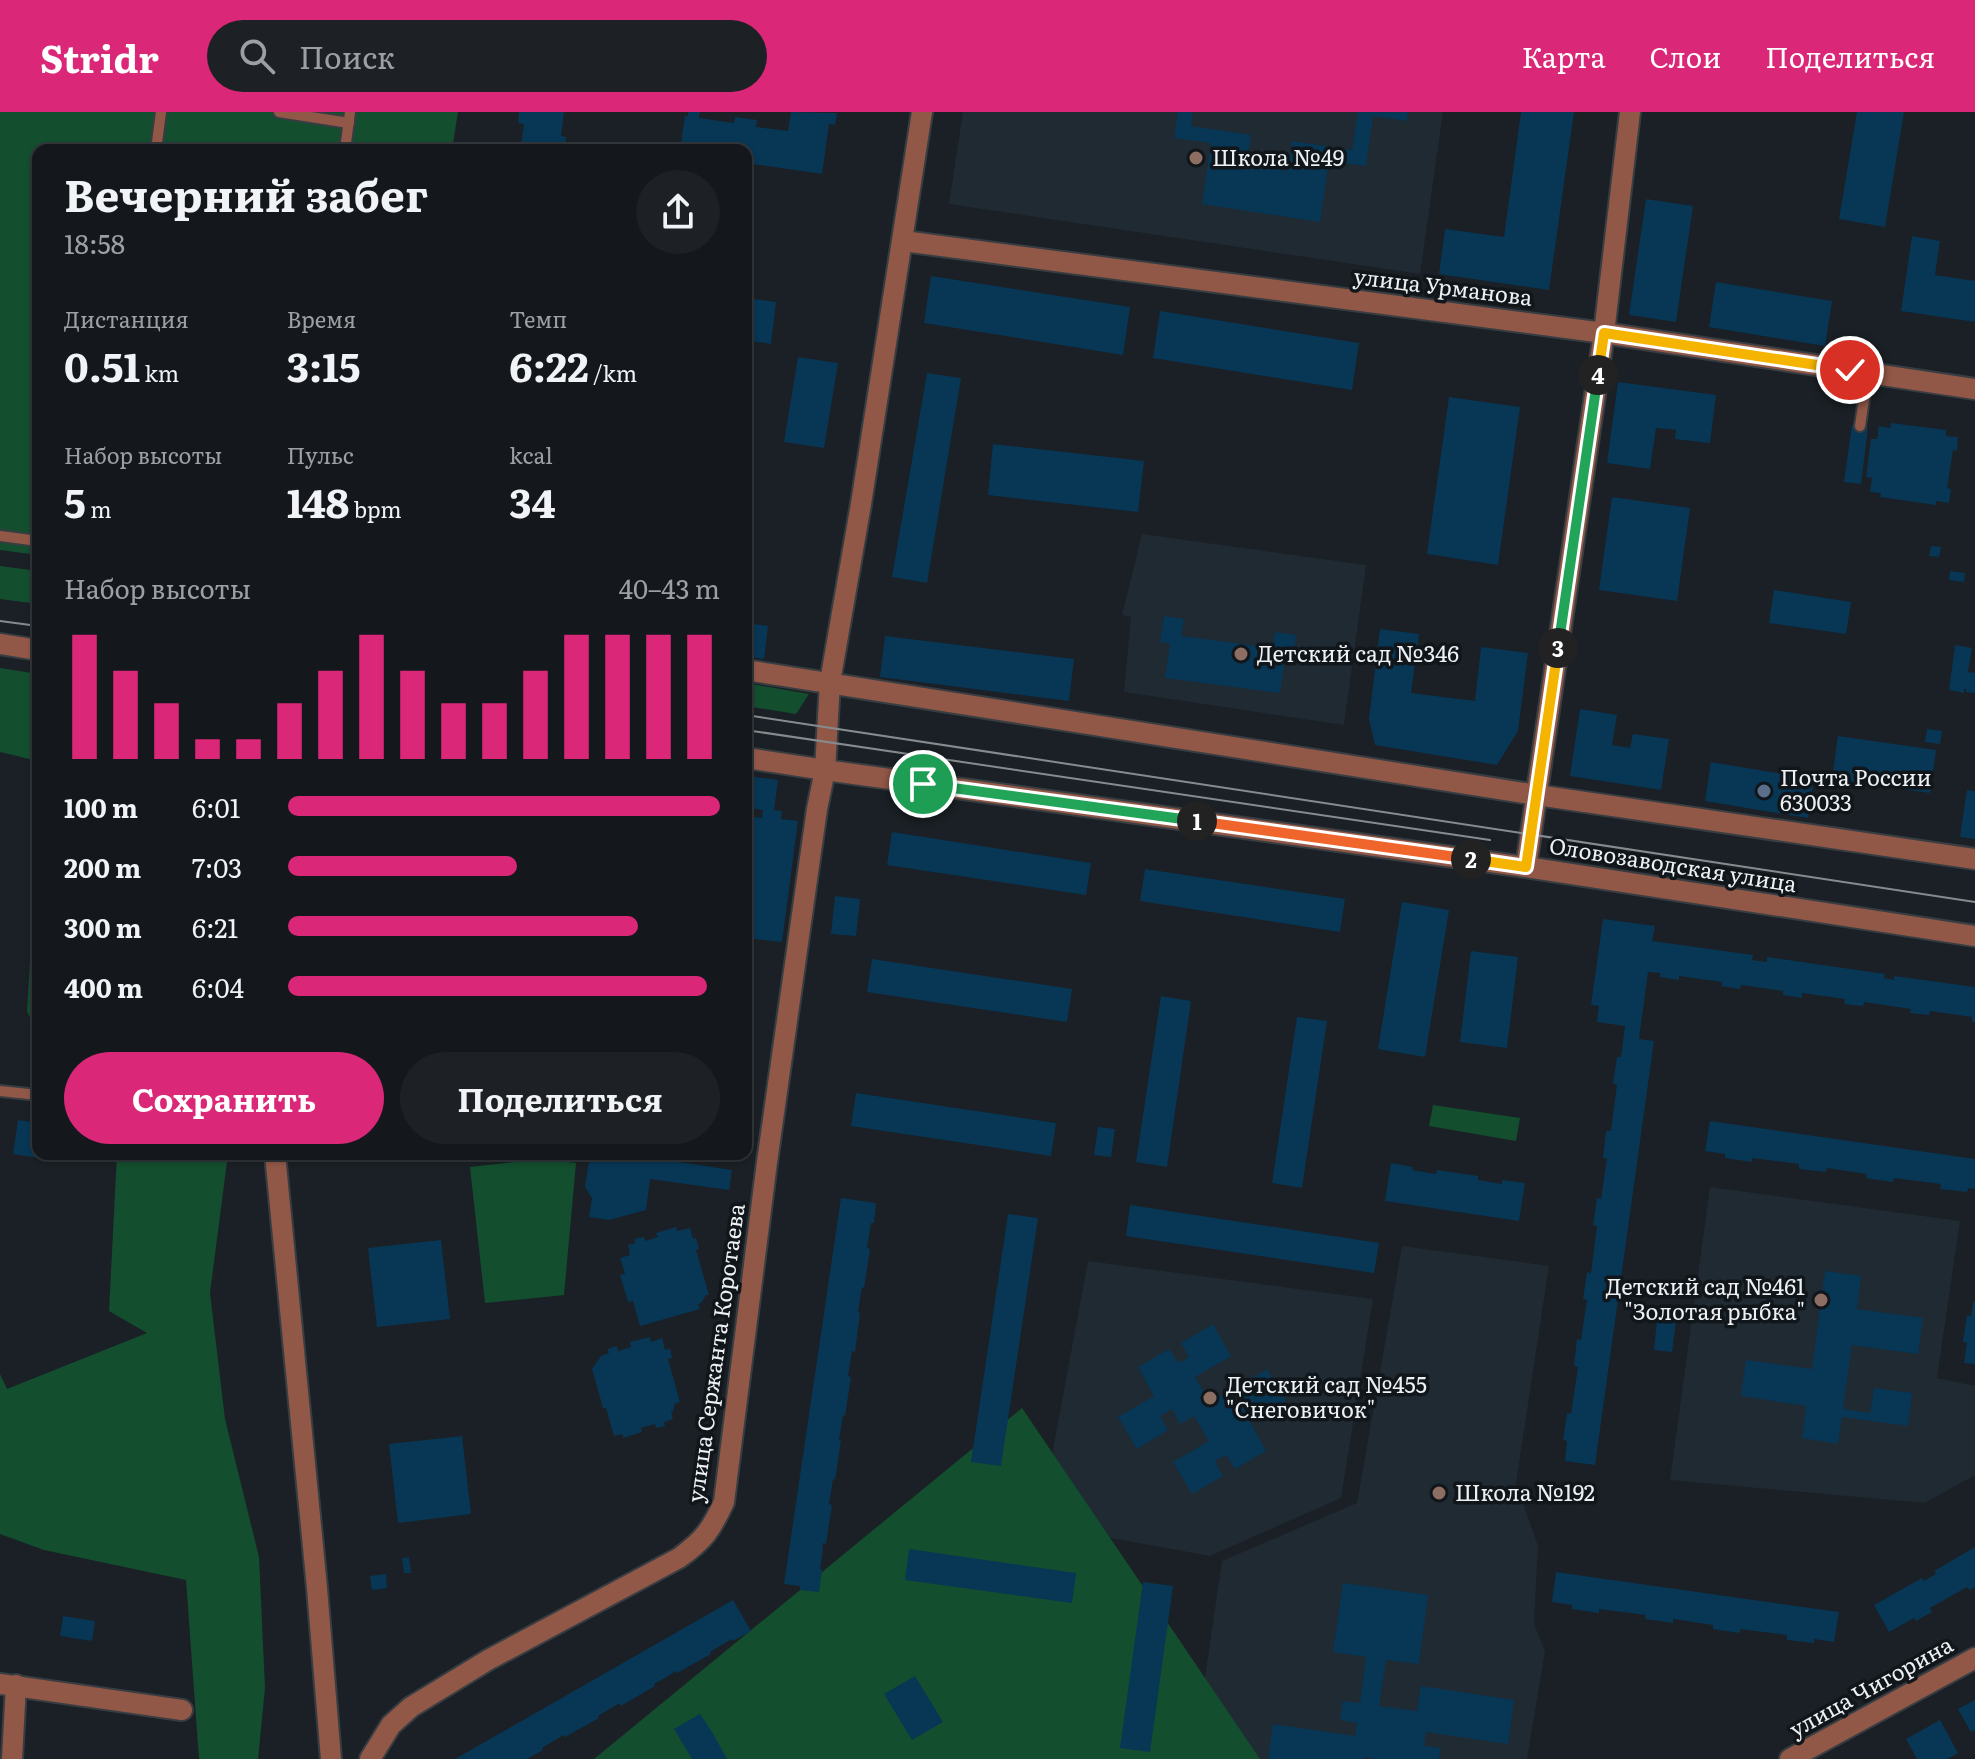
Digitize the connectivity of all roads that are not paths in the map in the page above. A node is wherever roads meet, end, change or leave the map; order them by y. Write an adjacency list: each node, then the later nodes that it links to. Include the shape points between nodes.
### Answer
1 (161, 112): 6 (lane)
2 (279, 112): 5 (lane)
3 (922, 112): 8 (street, улица Сержанта Коротаева)
4 (1630, 112): 9 (street)
5 (349, 118): 7 (lane)
6 (157, 144)
7 (346, 144)
8 (903, 241): 9 (street, улица Урманова); 18 (street, улица Сержанта Коротаева)
9 (1604, 333): 10 (street, улица Урманова); 21 (street)
10 (1868, 372): 11 (street, улица Урманова); 12 (lane)
11 (1975, 389)
12 (1860, 426)
13 (0, 536): 14 (lane)
14 (32, 540)
15 (0, 644): 16 (street)
16 (32, 649)
17 (752, 671): 18 (street)
18 (830, 682): 20 (street, улица Сержанта Коротаева); 21 (street)
19 (752, 759): 20 (street, Оловозаводская улица)
20 (825, 770): 23 (street, Оловозаводская улица); 33 (street, улица Сержанта Коротаева, via 724,1502 712,1528 679,1558 411,1707 391,1725)
21 (1537, 795): 22 (street); 23 (street)
22 (1975, 859)
23 (1526, 867): 24 (street, Оловозаводская улица)
24 (1975, 936)
25 (0, 1091): 26 (lane)
26 (32, 1094)
27 (276, 1160): 32 (street)
28 (1975, 1658): 34 (street, улица Чигорина)
29 (8, 1684): 30 (street); 31 (street)
30 (182, 1710)
31 (12, 1759)
32 (331, 1759)
33 (370, 1759)
34 (1790, 1759)

